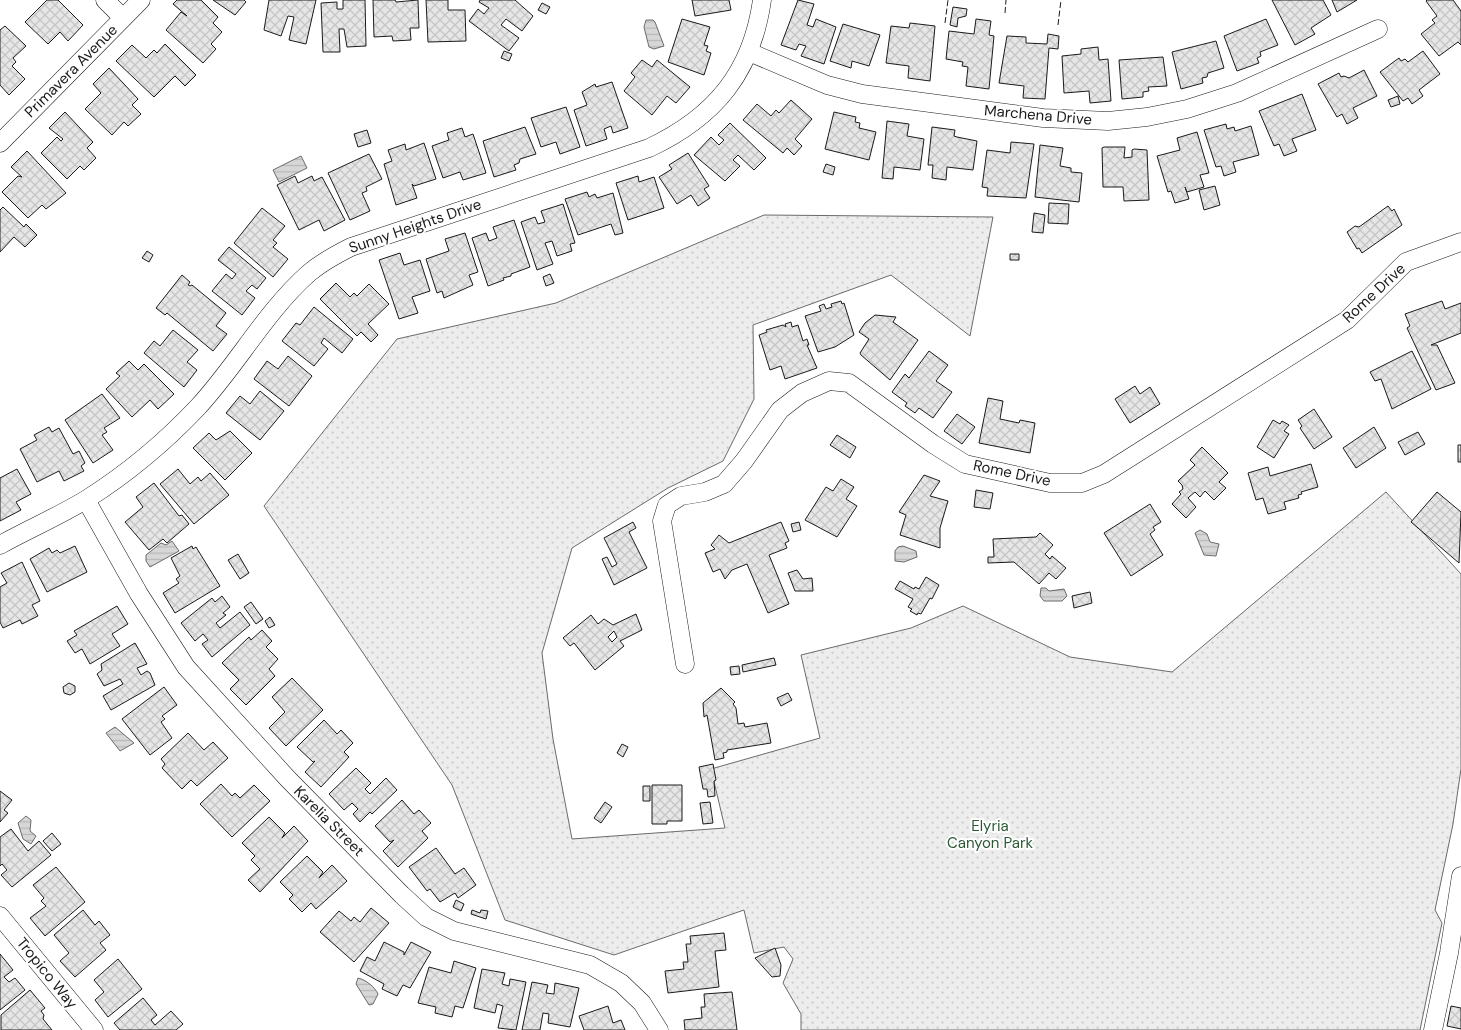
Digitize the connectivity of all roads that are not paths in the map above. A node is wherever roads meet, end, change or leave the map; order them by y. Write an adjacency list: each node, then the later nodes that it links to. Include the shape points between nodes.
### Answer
1 (105, 0): 4 (street)
2 (141, 0): 4 (street, Primavera Avenue)
3 (762, 0): 6 (street, Sunny Heights Drive, via 759,24)
4 (123, 18): 7 (street, Primavera Avenue)
5 (1378, 29): 6 (street, Marchena Drive, via 1237,93 1186,109 1108,121 1043,118 862,94 826,85)
6 (749, 52): 9 (street, Sunny Heights Drive, via 734,80 716,103 675,136 650,148 351,247 327,260 290,293 199,406 166,439)
7 (0, 143)
8 (1461, 242): 11 (street, Rome Drive, via 1406,262 1347,320 1104,474 1082,483 1050,483 966,464 849,383 829,381 802,393 780,410 724,484 705,492 680,496 667,505 662,521)
9 (86, 500): 10 (street, Sunny Heights Drive); 15 (street, Karelia Street, via 139,594 186,667 288,779 402,895 426,917 454,932 590,965 620,982 642,1004)
10 (0, 545)
11 (685, 664)
12 (1461, 876): 16 (street)
13 (0, 916): 14 (street, Tropico Way)
14 (94, 1030)
15 (659, 1030)
16 (1433, 1030)

